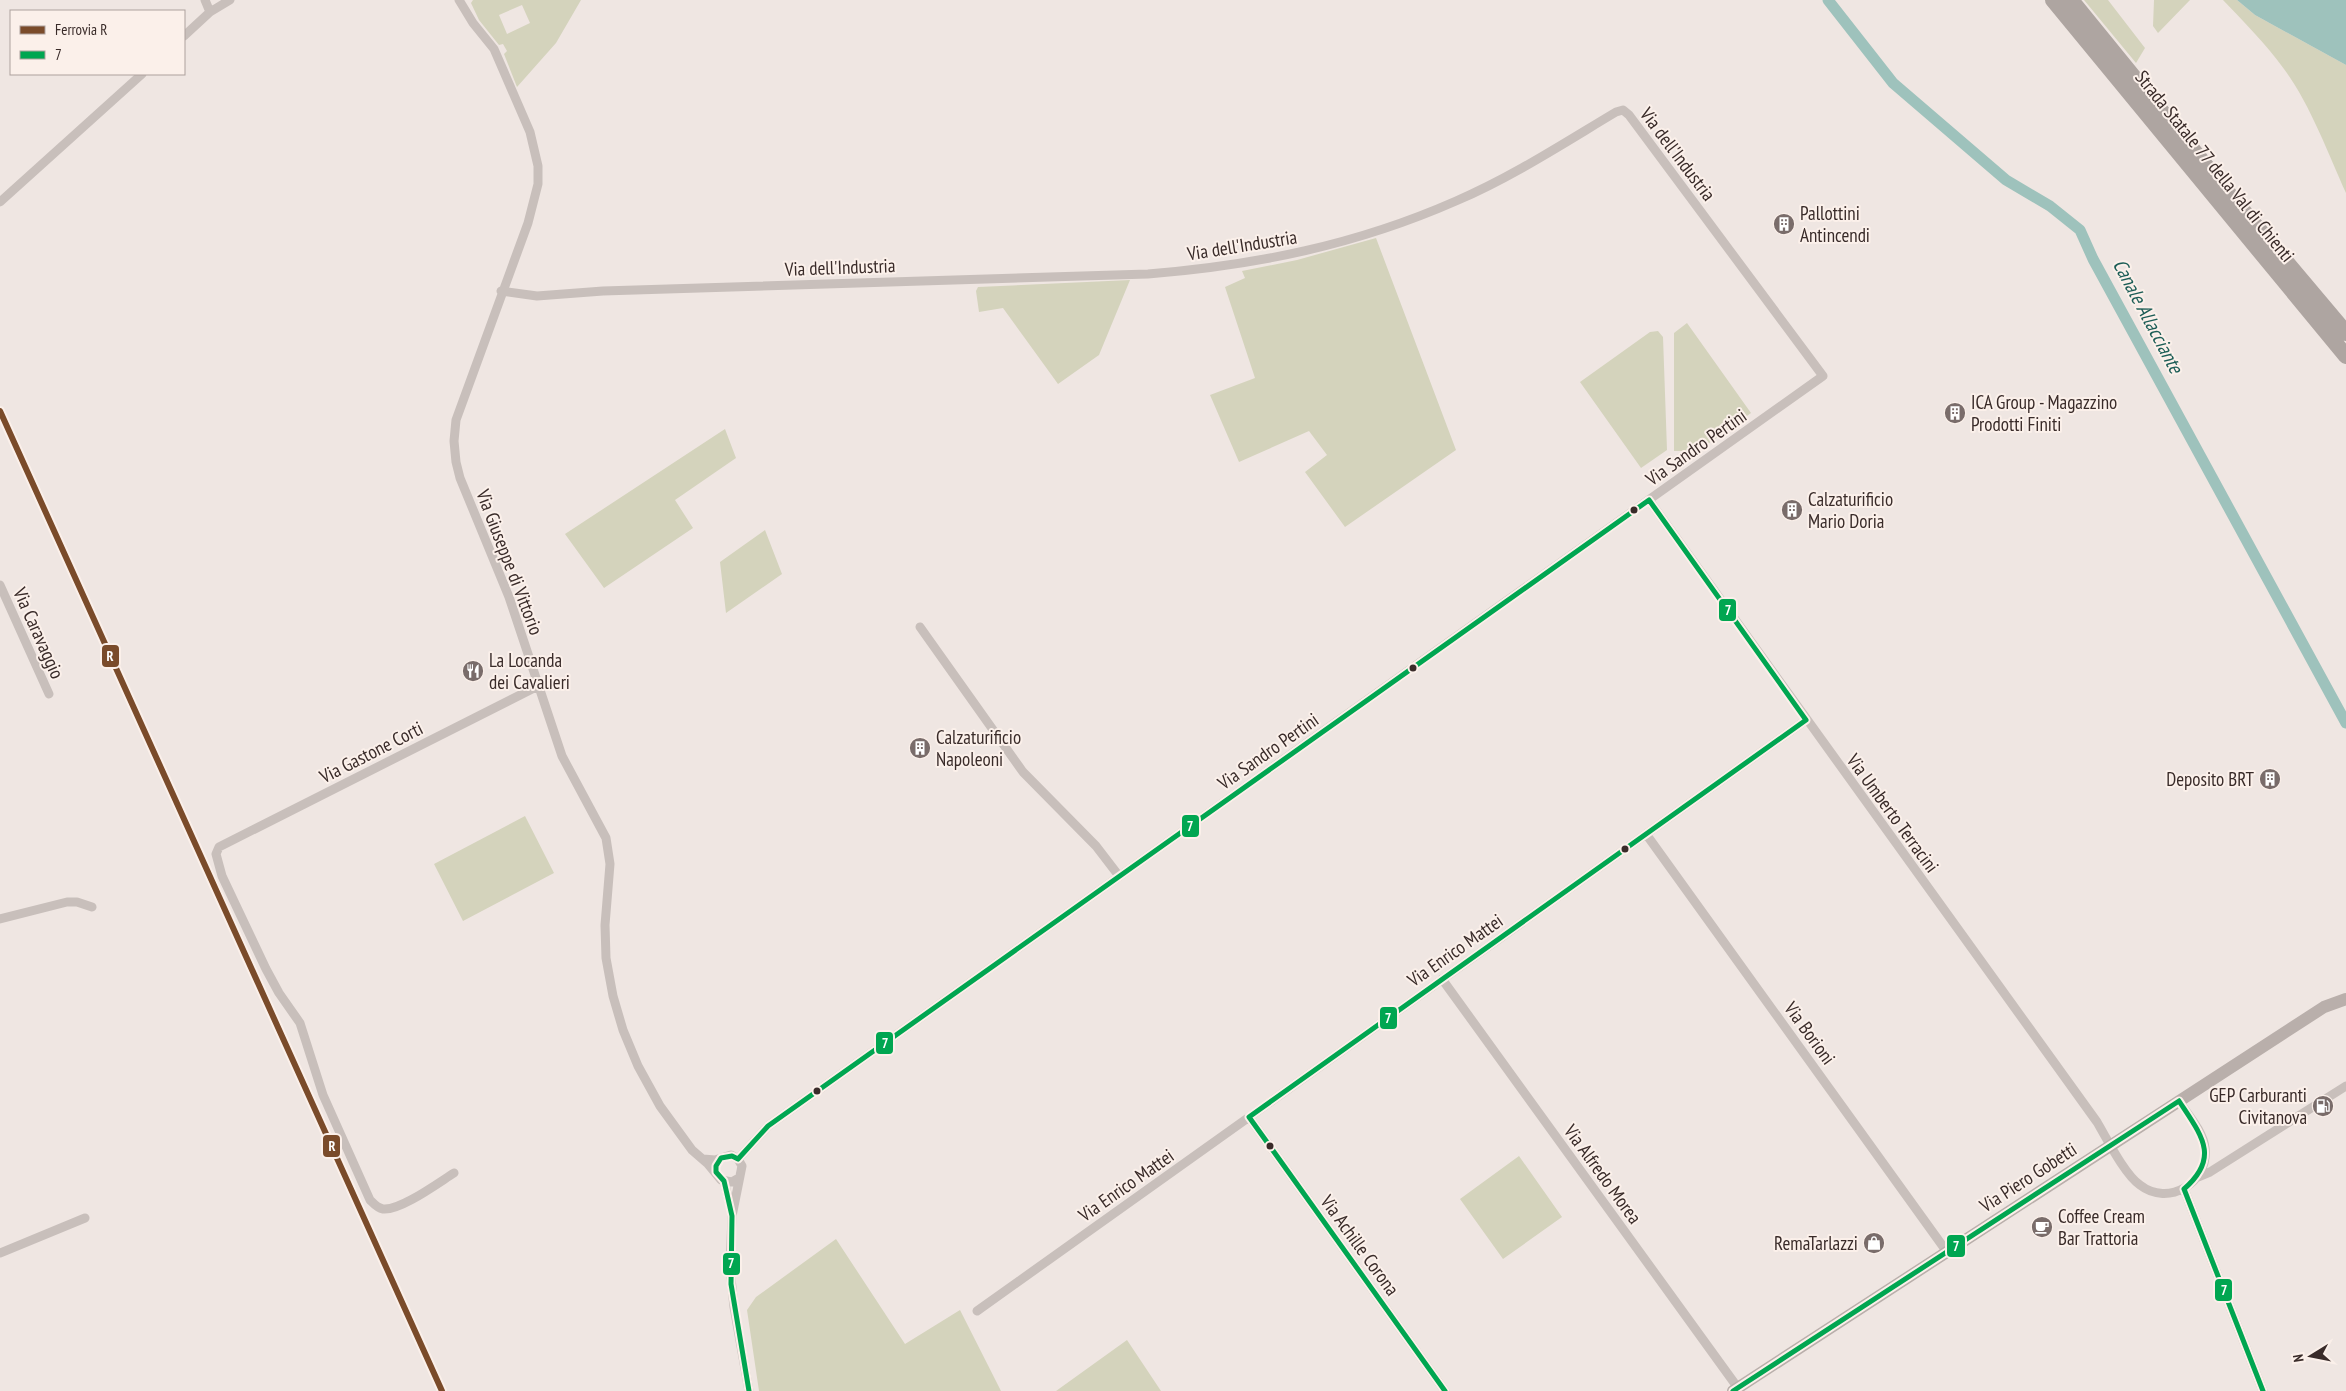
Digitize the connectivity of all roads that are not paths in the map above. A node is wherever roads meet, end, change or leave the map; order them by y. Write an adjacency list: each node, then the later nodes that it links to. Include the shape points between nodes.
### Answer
1 (205, 0): 6 (street)
2 (230, 0): 6 (street)
3 (459, 0): 12 (street, Via Giuseppe di Vittorio, via 494,49 530,132 538,166 535,200)
4 (2053, 0): 8 (highway, Strada Statale 77 della Val di Chienti)
5 (2071, 0): 8 (highway, Strada Statale 77 della Val di Chienti)
6 (210, 12): 7 (street)
7 (185, 35)
8 (2114, 64): 10 (highway, Strada Statale 77 della Val di Chienti)
9 (141, 75): 11 (street)
10 (2158, 117): 13 (highway, Strada Statale 77 della Val di Chienti); 14 (highway, Strada Statale 77 della Val di Chienti)
11 (0, 202)
12 (502, 291): 15 (street, Via dell'Industria, via 537,296 603,290 1148,274 1229,267 1349,241 1439,208 1499,180 1624,110); 19 (street, Via Giuseppe di Vittorio, via 456,420 454,441 456,462 468,499 509,597)
13 (2346, 333)
14 (2346, 356)
15 (1823, 376): 16 (street, Via Sandro Pertini)
16 (1650, 500): 21 (street, Via Umberto Terracini); 23 (street, Via Sandro Pertini)
17 (0, 585): 20 (street, Via Caravaggio)
18 (920, 628): 23 (street, via 1023,772 1096,846)
19 (538, 686): 32 (street, Via Giuseppe di Vittorio, via 562,756 606,838 610,864 606,958 623,1030 660,1106); 36 (street, Via Gastone Corti, via 219,848 216,854 222,876 266,969 300,1023 323,1095 370,1200 384,1209 396,1206)
20 (49, 694)
21 (1806, 720): 22 (street, Via Enrico Mattei); 31 (street, Via Umberto Terracini)
22 (1646, 834): 26 (street, Via Enrico Mattei); 43 (street, Via Borioni)
23 (1119, 876): 34 (street, Via Sandro Pertini, via 768,1126)
24 (92, 908): 25 (street, via 66,902)
25 (0, 919)
26 (1442, 979): 30 (street, Via Enrico Mattei); 46 (street, Via Alfredo Morea)
27 (2346, 999): 29 (street, Via Piero Gobetti, via 2324,1007)
28 (2346, 1086): 37 (street)
29 (2179, 1101): 31 (street, Via Piero Gobetti); 37 (street, via 2204,1142 2204,1164)
30 (1249, 1117): 45 (street, Via Enrico Mattei); 49 (street, Via Achille Corona)
31 (2112, 1145): 40 (street, via 2141,1187 2160,1194); 43 (street, Via Piero Gobetti)
32 (701, 1158): 33 (street, via 711,1161); 35 (street, Via Giuseppe di Vittorio)
33 (720, 1158): 34 (street, via 727,1155); 35 (street)
34 (738, 1159): 38 (street, Via Giuseppe di Vittorio, via 742,1170)
35 (715, 1171): 39 (street, Via Giuseppe di Vittorio)
36 (454, 1173)
37 (2198, 1177): 40 (street)
38 (739, 1178): 39 (street, via 732,1182); 41 (street, Via Giuseppe di Vittorio)
39 (724, 1181): 41 (street, Via Giuseppe di Vittorio)
40 (2184, 1189): 47 (street)
41 (732, 1216): 48 (street, Via Giuseppe di Vittorio, via 731,1284)
42 (85, 1218): 44 (street)
43 (1947, 1252): 46 (street, Via Piero Gobetti)
44 (0, 1253)
45 (977, 1310)
46 (1735, 1389)
47 (2262, 1390)
48 (748, 1391)
49 (1445, 1391)

